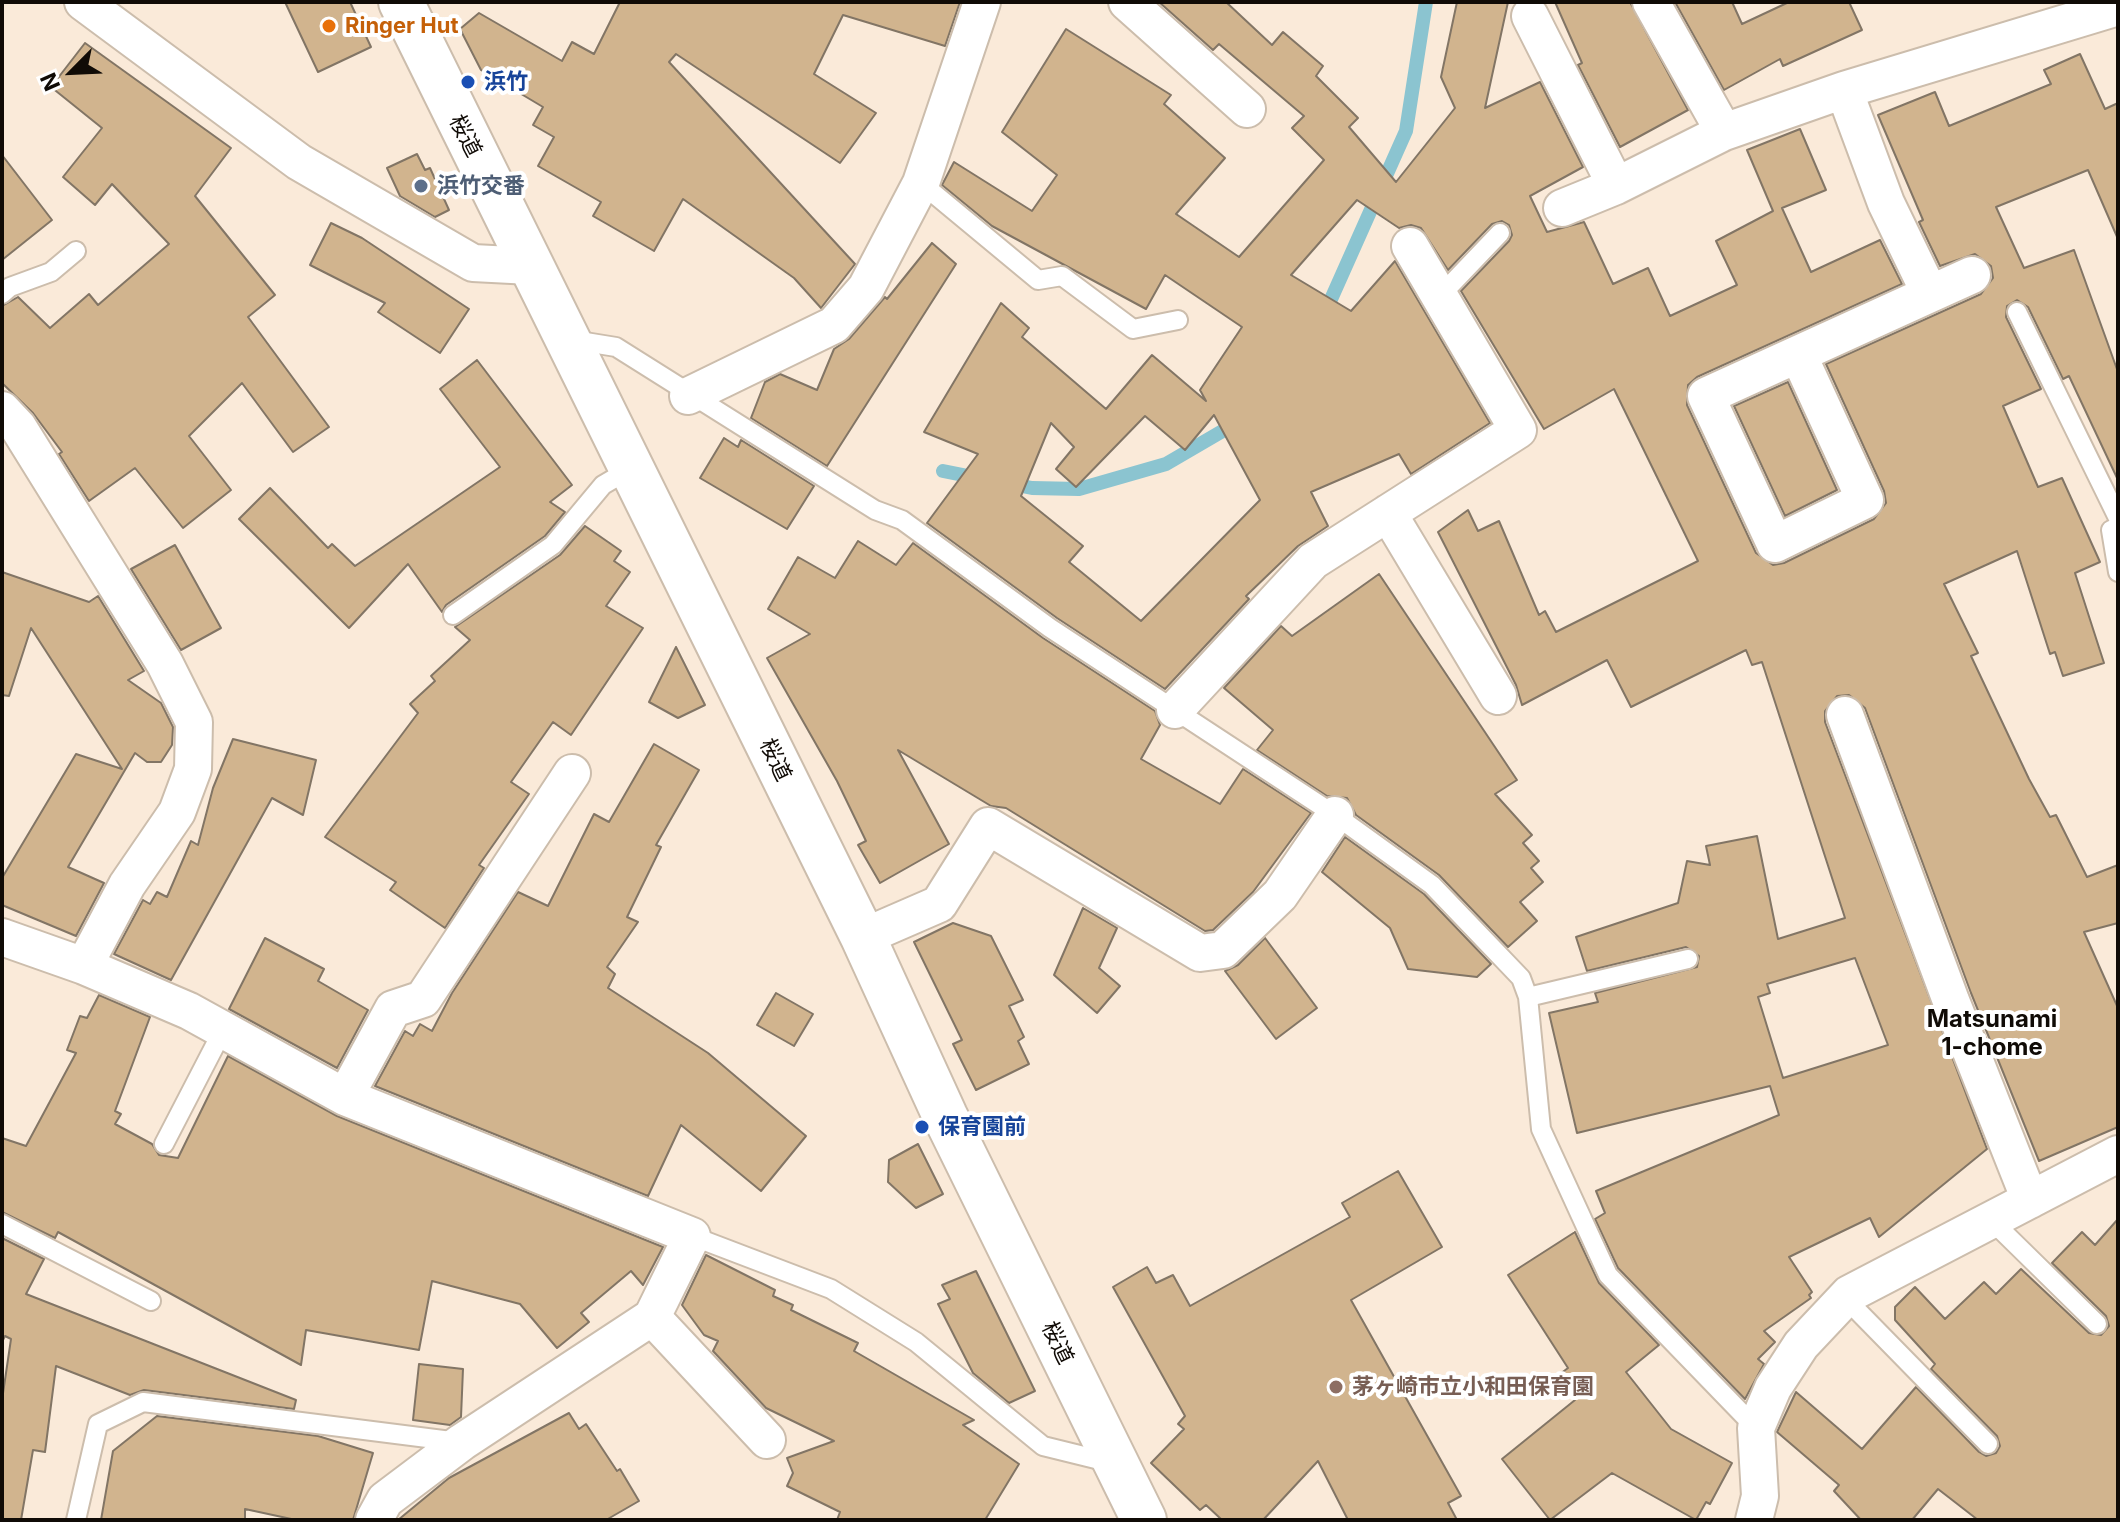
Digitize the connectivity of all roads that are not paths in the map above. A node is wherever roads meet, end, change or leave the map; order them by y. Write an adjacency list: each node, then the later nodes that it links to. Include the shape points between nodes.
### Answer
1 (83, 2): 17 (street, via 299,162 473,263)
2 (401, 2): 17 (street, 桜道)
3 (982, 2): 11 (street)
4 (1127, 2): 9 (street)
5 (1651, 2): 10 (street)
6 (2118, 7): 8 (street)
7 (1530, 16): 12 (street)
8 (1844, 90): 10 (street); 20 (street, via 1886,203)
9 (1247, 109)
10 (1724, 132): 12 (street)
11 (921, 183): 23 (lane, via 1038,280 1062,276 1133,329); 26 (street, via 866,288 834,325)
12 (1616, 186): 13 (street)
13 (1562, 208)
14 (1500, 233): 21 (lane)
15 (1410, 246): 21 (street)
16 (76, 251): 19 (lane, via 51,272)
17 (531, 266): 24 (street, 桜道)
18 (1972, 275): 20 (street)
19 (2, 294)
20 (1930, 294): 25 (street)
21 (1439, 297): 29 (street, via 1518,430)
22 (2017, 312): 30 (lane)
23 (1178, 320)
24 (568, 339): 26 (lane, via 616,347); 28 (street, 桜道)
25 (1798, 354): 25 (street, via 1706,396 1775,544 1865,500)
26 (688, 396): 35 (lane, via 875,510 902,520 1050,628)
27 (2, 410): 42 (street, via 18,427 165,664 194,722 193,769 177,812 127,885)
28 (632, 468): 33 (lane, via 603,485 553,545); 40 (street, 桜道)
29 (1388, 513): 34 (street); 35 (street, via 1313,561)
30 (2118, 518)
31 (2118, 527): 32 (lane, via 2111,530)
32 (2118, 572)
33 (453, 615)
34 (1498, 696)
35 (1175, 710): 38 (lane)
36 (1845, 715): 48 (street)
37 (572, 773): 45 (street, via 423,999 393,1009)
38 (1335, 815): 40 (street, via 1280,895 1223,950 1200,953 988,826 939,904); 43 (lane, via 1432,885 1521,978)
39 (2, 937): 42 (street)
40 (863, 937): 60 (street, 桜道)
41 (1688, 959): 43 (lane)
42 (84, 966): 44 (street)
43 (1528, 997): 56 (lane, via 1541,1129 1608,1275)
44 (223, 1030): 45 (street); 46 (lane)
45 (345, 1097): 51 (street)
46 (164, 1144)
47 (2118, 1154): 48 (street)
48 (2030, 1200): 49 (street)
49 (1991, 1220): 52 (street); 55 (lane)
50 (2, 1224): 53 (lane)
51 (692, 1236): 54 (street); 60 (lane, via 831,1289 916,1342 1043,1446)
52 (1845, 1298): 56 (street, via 1801,1345 1773,1388); 59 (lane)
53 (151, 1301)
54 (652, 1317): 57 (street); 58 (street)
55 (2097, 1324)
56 (1756, 1428): 64 (street, via 1760,1496)
57 (767, 1440)
58 (462, 1442): 61 (lane, via 143,1402 98,1424); 62 (street, via 385,1500)
59 (1988, 1444)
60 (1117, 1464): 63 (street, 桜道)
61 (76, 1520)
62 (374, 1520)
63 (1144, 1520)
64 (1754, 1520)

